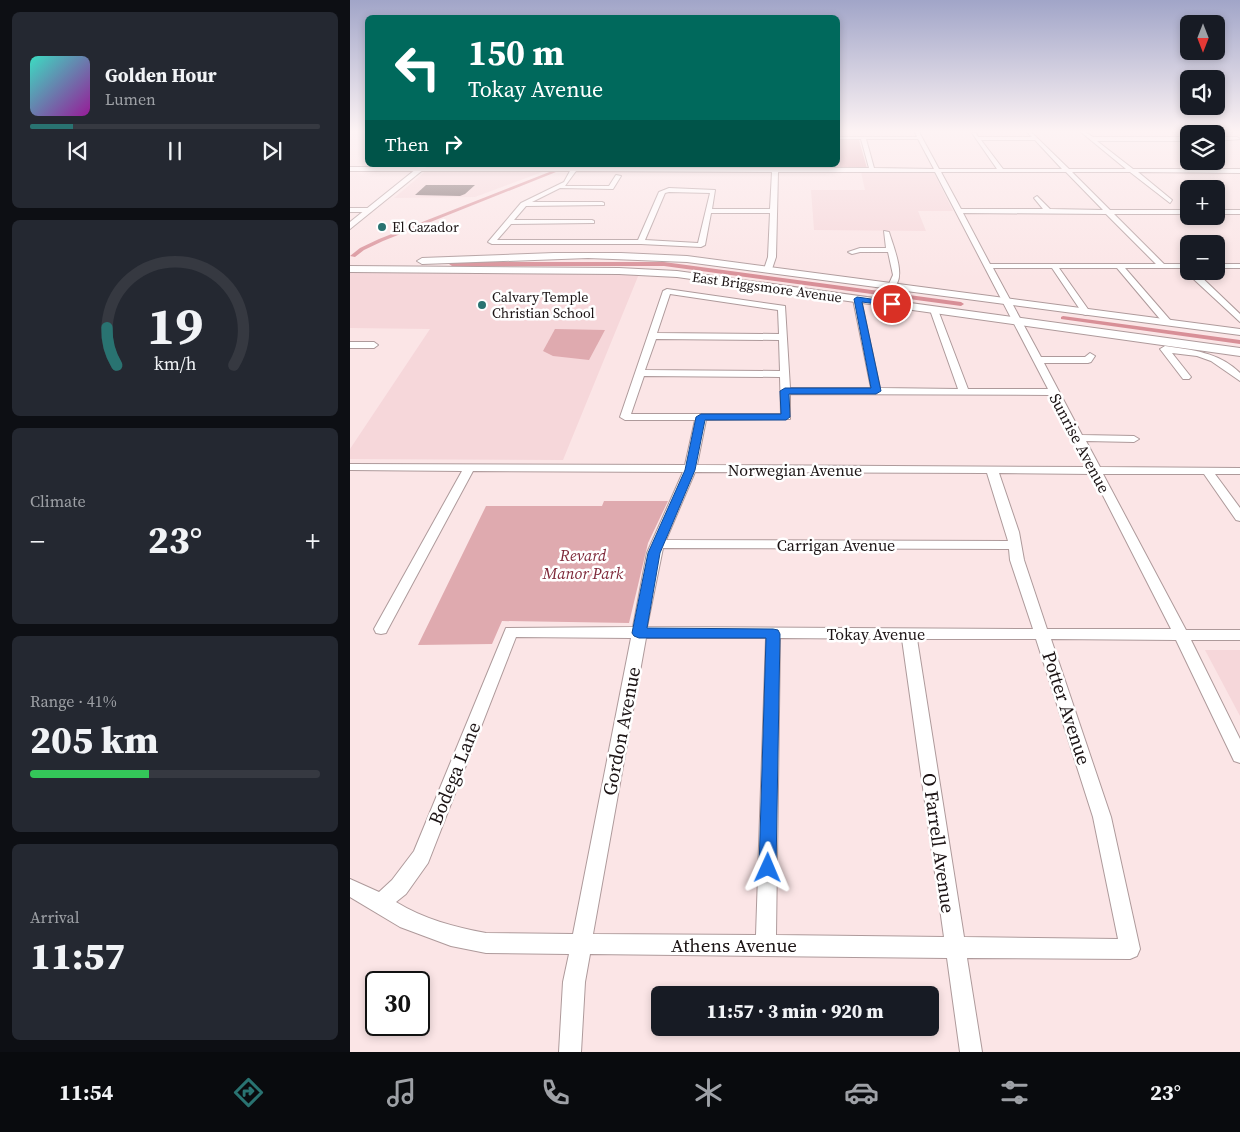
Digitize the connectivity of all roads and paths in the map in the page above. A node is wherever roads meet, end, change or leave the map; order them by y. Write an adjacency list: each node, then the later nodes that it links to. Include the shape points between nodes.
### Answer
1 (405, 181): 16 (main road)
2 (569, 181): 9 (street)
3 (615, 181): 9 (street, via 611,188)
4 (698, 181): 10 (street)
5 (775, 181): 18 (street)
6 (943, 181): 19 (street, Sunrise Avenue)
7 (1077, 181): 21 (street)
8 (1145, 181): 14 (street)
9 (558, 186): 12 (street)
10 (696, 190): 17 (street, via 713,192); 29 (street, via 664,190)
11 (1037, 198): 20 (street)
12 (523, 204): 13 (street); 25 (street)
13 (602, 204)
14 (1180, 208)
15 (350, 210): 16 (street)
16 (370, 210): 27 (main road)
17 (709, 211): 18 (street); 29 (street, via 700,245)
18 (774, 211): 40 (street, via 772,257)
19 (959, 211): 20 (street); 35 (street, Sunrise Avenue)
20 (1048, 211): 21 (street)
21 (1108, 212): 22 (street); 36 (street)
22 (1180, 212)
23 (1225, 212): 24 (street)
24 (1240, 212)
25 (508, 222): 26 (street); 29 (street, via 492,242)
26 (592, 222)
27 (350, 226)
28 (886, 232): 30 (street)
29 (641, 242)
30 (890, 250): 31 (street); 43 (street, via 897,276)
31 (852, 252)
32 (350, 262): 40 (main road, East Briggsmore Avenue, via 512,256 629,256)
33 (1053, 265): 34 (street); 35 (street); 48 (street)
34 (1118, 265): 36 (street); 52 (street)
35 (987, 266): 45 (street, Sunrise Avenue)
36 (1161, 266): 39 (street)
37 (1225, 266): 38 (street)
38 (1240, 266)
39 (1180, 267)
40 (768, 269): 43 (main road, East Briggsmore Avenue)
41 (350, 270): 44 (main road, East Briggsmore Avenue, via 648,272)
42 (1200, 280): 50 (street)
43 (892, 286): 45 (main road, East Briggsmore Avenue)
44 (857, 299): 46 (main road, East Briggsmore Avenue); 66 (street)
45 (1006, 301): 46 (main road, via 984,307 955,309); 48 (main road, East Briggsmore Avenue); 51 (street, Sunrise Avenue)
46 (892, 304): 47 (main road, East Briggsmore Avenue)
47 (934, 310): 51 (main road, East Briggsmore Avenue); 67 (street)
48 (1086, 312): 49 (main road, East Briggsmore Avenue)
49 (1124, 317): 51 (main road, via 1067,313); 52 (main road, East Briggsmore Avenue)
50 (1240, 319)
51 (1016, 321): 58 (main road, East Briggsmore Avenue); 60 (street, Sunrise Avenue)
52 (1168, 323): 53 (main road, East Briggsmore Avenue)
53 (1240, 332)
54 (652, 336): 55 (street); 55 (street, via 667,291 782,308); 61 (street)
55 (783, 337): 62 (street)
56 (350, 345): 57 (street)
57 (374, 345)
58 (1240, 352)
59 (1090, 356): 60 (street, via 1088,360)
60 (1036, 360): 68 (street, Sunrise Avenue)
61 (640, 373): 62 (street); 69 (street, via 625,417)
62 (784, 374): 65 (street)
63 (1186, 377): 64 (street, via 1165,349 1217,360 1229,365)
64 (1240, 378)
65 (785, 391): 66 (street); 69 (street, via 786,417)
66 (876, 391): 67 (street)
67 (964, 391): 68 (street)
68 (1053, 392): 70 (street, Sunrise Avenue)
69 (701, 417): 74 (street, Gordon Avenue)
70 (1078, 438): 71 (street); 76 (street, Sunrise Avenue)
71 (1134, 439)
72 (350, 467): 73 (street, Norwegian Avenue)
73 (469, 468): 74 (street, Norwegian Avenue); 82 (street)
74 (690, 470): 75 (street, Norwegian Avenue); 80 (street, Gordon Avenue)
75 (992, 471): 76 (street, Norwegian Avenue); 81 (street, Potter Avenue)
76 (1095, 471): 77 (street, Norwegian Avenue); 88 (street, Sunrise Avenue)
77 (1207, 471): 78 (street, Norwegian Avenue); 79 (street)
78 (1240, 471)
79 (1240, 517)
80 (658, 544): 81 (street, Carrigan Avenue); 84 (street, Gordon Avenue)
81 (1015, 545): 87 (street, Potter Avenue)
82 (380, 629)
83 (511, 632): 84 (street, Tokay Avenue); 92 (street, Bodega Lane, via 421,857 399,887)
84 (639, 633): 85 (street, Tokay Avenue); 93 (street, Gordon Avenue)
85 (773, 634): 86 (street, Tokay Avenue); 94 (street)
86 (909, 634): 87 (street, Tokay Avenue); 95 (street, O Farrell Avenue)
87 (1042, 634): 88 (street, Tokay Avenue); 96 (street, Potter Avenue, via 1102,817)
88 (1180, 634): 89 (street, Tokay Avenue); 90 (street, Sunrise Avenue)
89 (1240, 635)
90 (1240, 756)
91 (350, 888): 92 (street, Athens Avenue)
92 (380, 903): 93 (street, Athens Avenue, via 424,928 455,938 486,943)
93 (581, 944): 94 (street, Athens Avenue); 97 (street, Gordon Avenue, via 574,982)
94 (766, 945): 95 (street, Athens Avenue)
95 (954, 947): 96 (street, Athens Avenue); 98 (street, O Farrell Avenue)
96 (1130, 949)
97 (570, 1052)
98 (971, 1052)

